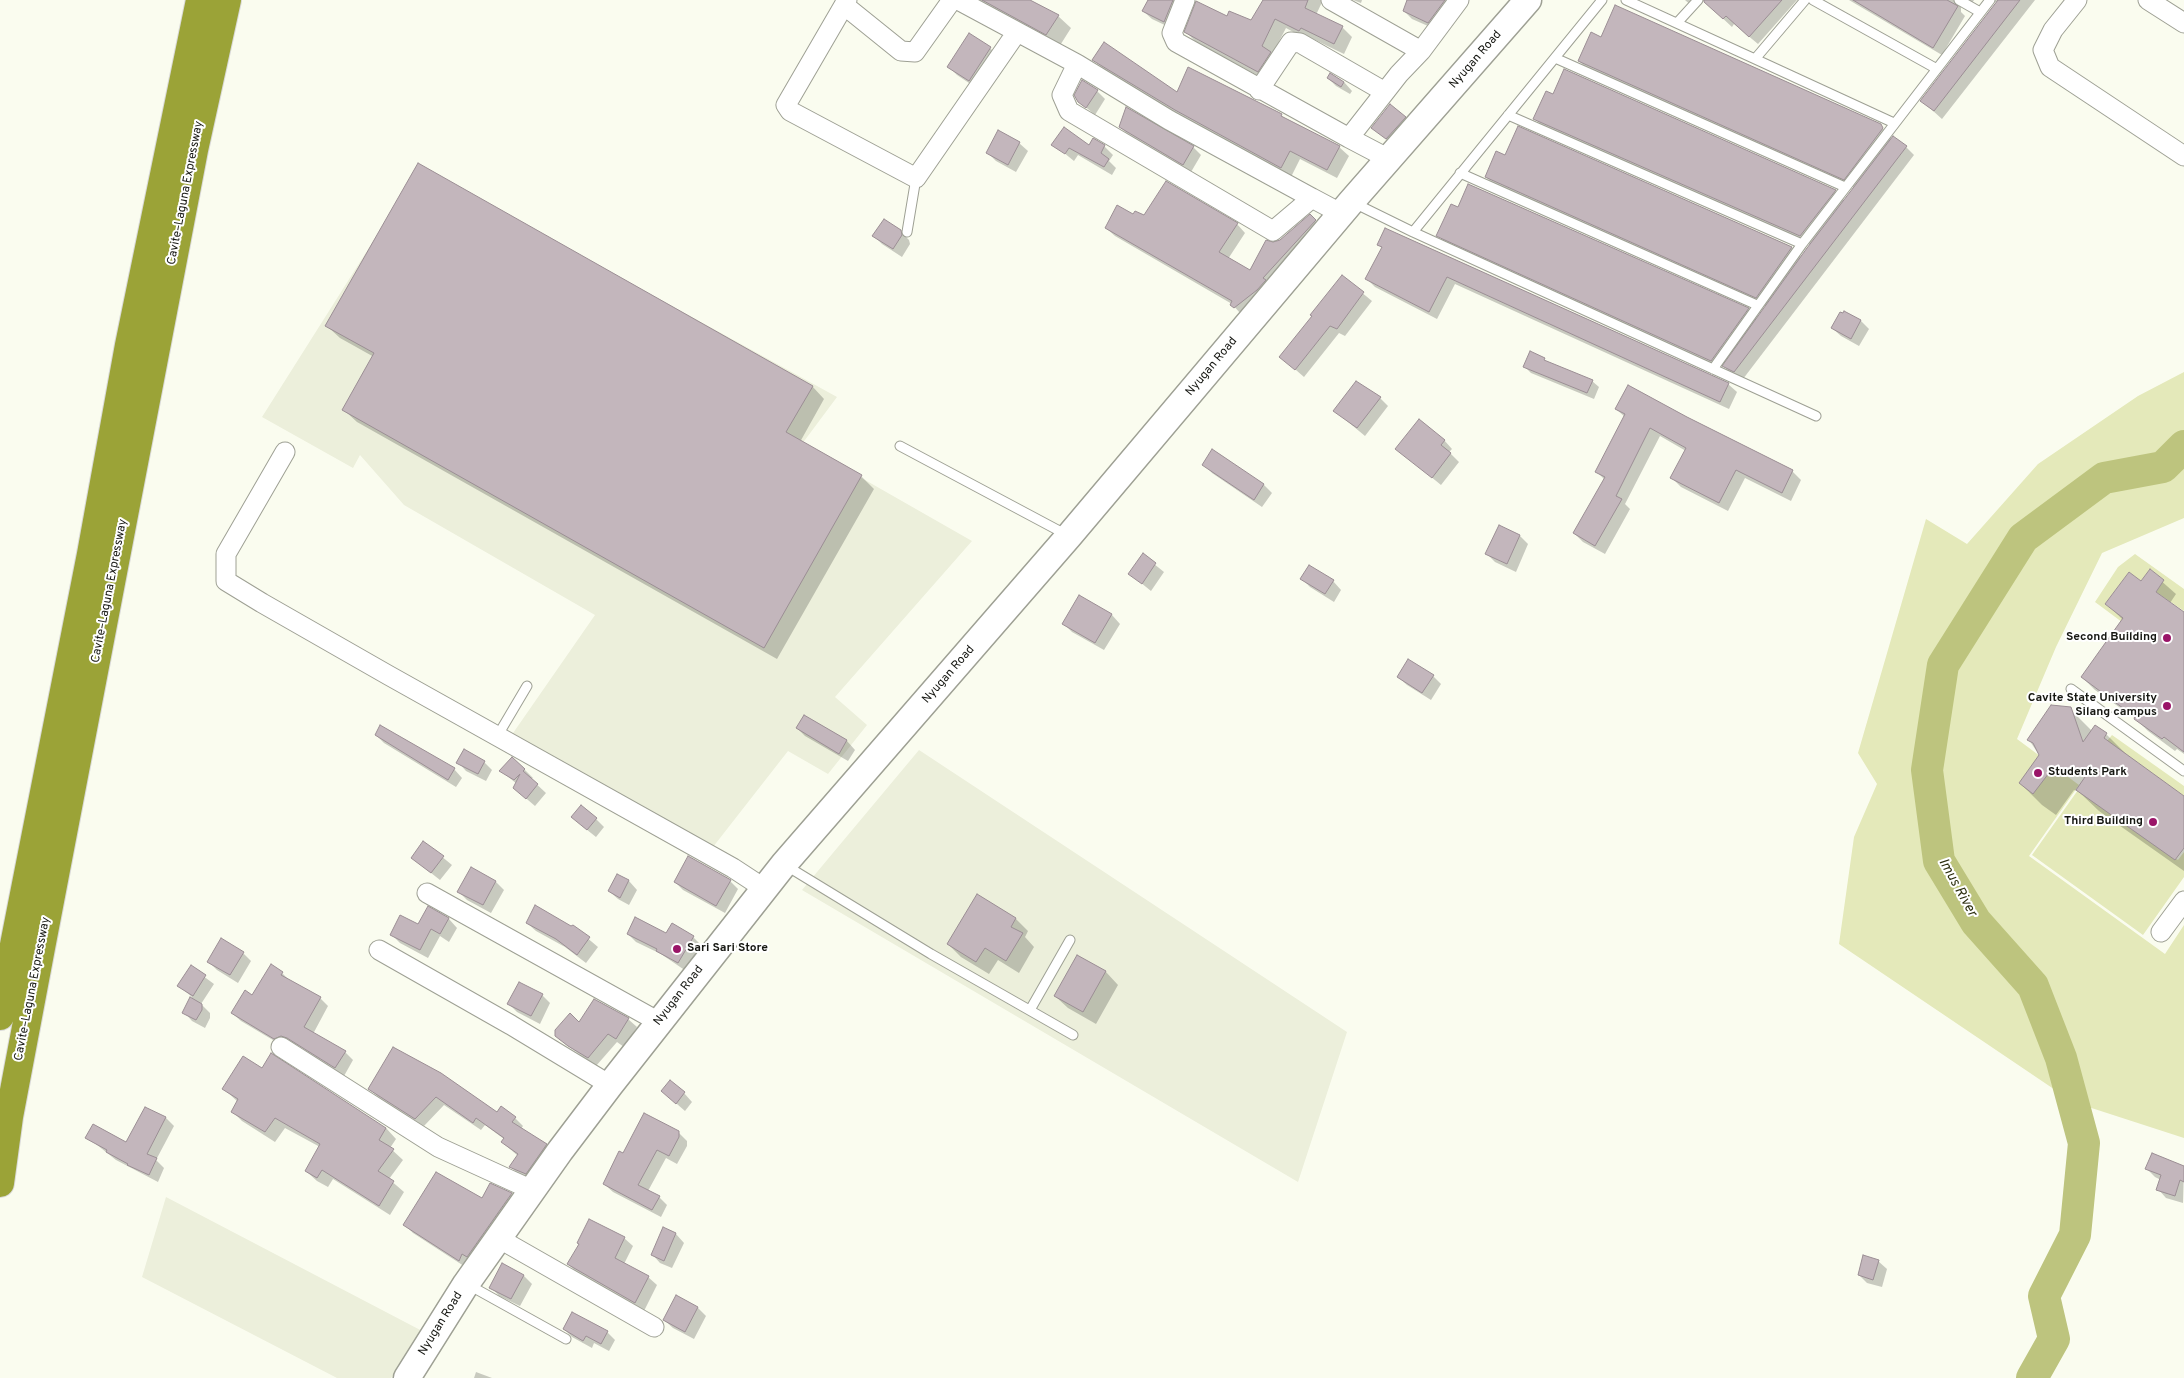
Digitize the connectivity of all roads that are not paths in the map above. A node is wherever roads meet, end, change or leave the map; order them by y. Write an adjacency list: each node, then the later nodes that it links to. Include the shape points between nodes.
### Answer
1 (200, 0): 61 (highway, Cavite–Laguna Expressway, via 129,345 92,554)
2 (227, 0): 66 (highway, Cavite–Laguna Expressway, via 194,150 44,929)
3 (952, 0): 18 (street, via 915,52 901,51)
4 (958, 0): 22 (street)
5 (1186, 0): 28 (street, via 1172,33 1176,42)
6 (1331, 0): 23 (street)
7 (1459, 0): 23 (street)
8 (1528, 0): 34 (main road, Nyugan Road)
9 (1602, 0): 24 (lane)
10 (1626, 0): 20 (lane)
11 (1698, 0): 20 (lane)
12 (1805, 0): 25 (lane)
13 (1814, 0): 27 (lane)
14 (1959, 0): 19 (lane)
15 (1990, 0): 19 (lane)
16 (2077, 0): 33 (street, via 2053,30 2043,50 2050,67)
17 (2148, 0): 21 (street)
18 (845, 3): 36 (street, via 786,105 790,111)
19 (1980, 12): 27 (lane)
20 (1677, 23): 25 (lane)
21 (2184, 23)
22 (1017, 32): 26 (street); 36 (street)
23 (1422, 51): 29 (street)
24 (1555, 58): 30 (lane); 37 (lane)
25 (1755, 59): 31 (lane)
26 (1077, 64): 38 (street, via 1169,120); 38 (street, via 1062,95 1069,111 1272,231)
27 (1937, 69): 31 (lane)
28 (1259, 90): 29 (street, via 1292,42 1300,43); 32 (street)
29 (1385, 92): 32 (street)
30 (1508, 115): 35 (lane); 42 (lane)
31 (1894, 123): 37 (lane)
32 (1349, 138): 34 (street)
33 (2184, 156)
34 (1389, 159): 39 (main road, Nyugan Road)
35 (1460, 173): 41 (lane); 43 (lane)
36 (916, 178): 40 (lane)
37 (1845, 188): 42 (lane)
38 (1312, 198): 39 (street)
39 (1347, 208): 41 (lane); 48 (main road, Nyugan Road)
40 (907, 232)
41 (1413, 232): 44 (lane)
42 (1802, 244): 43 (lane)
43 (1757, 305): 44 (lane)
44 (1713, 369): 45 (lane)
45 (1816, 416)
46 (900, 446): 48 (lane)
47 (284, 452): 51 (street, via 226,554 226,581)
48 (1069, 536): 53 (main road, Nyugan Road)
49 (527, 686): 51 (lane)
50 (2071, 689): 52 (lane)
51 (498, 735): 54 (street)
52 (2184, 771)
53 (784, 864): 54 (main road, Nyugan Road); 60 (lane)
54 (765, 889): 62 (main road, Nyugan Road)
55 (427, 893): 62 (street)
56 (2184, 901): 57 (street)
57 (2161, 932)
58 (1070, 940): 60 (lane)
59 (378, 950): 65 (street)
60 (1030, 1010): 63 (lane)
61 (0, 1016)
62 (659, 1022): 65 (main road, Nyugan Road)
63 (1073, 1035)
64 (280, 1047): 67 (street, via 438,1147)
65 (610, 1085): 67 (main road, Nyugan Road)
66 (0, 1183)
67 (532, 1190): 68 (main road, Nyugan Road)
68 (498, 1238): 69 (main road, Nyugan Road); 70 (street)
69 (466, 1284): 71 (lane); 72 (main road, Nyugan Road)
70 (654, 1328)
71 (566, 1339)
72 (406, 1378)

